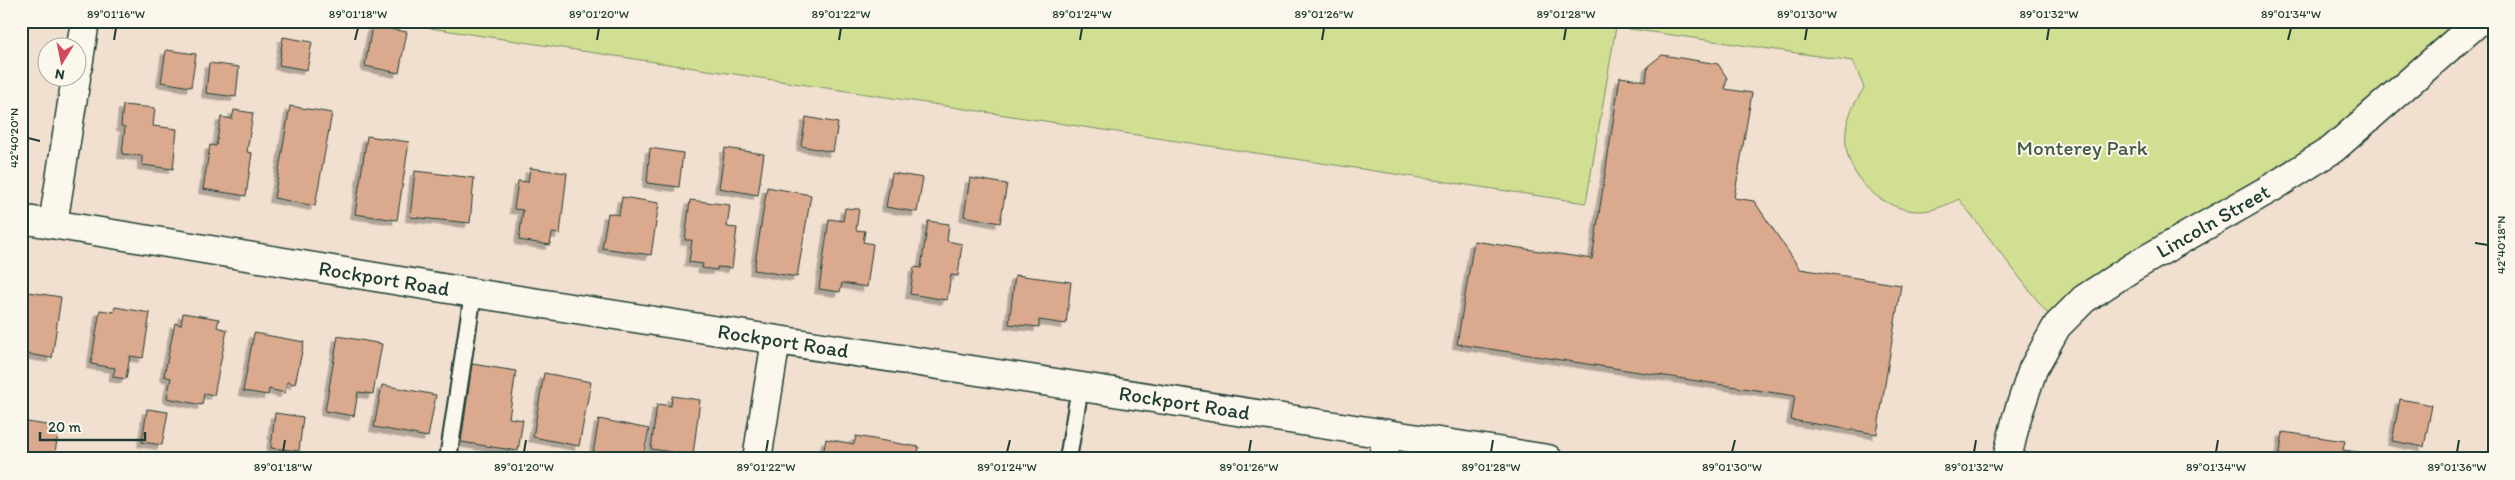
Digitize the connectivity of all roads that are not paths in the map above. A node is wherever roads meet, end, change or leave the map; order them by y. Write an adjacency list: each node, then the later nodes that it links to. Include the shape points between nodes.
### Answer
1 (84, 21): 3 (street)
2 (2479, 21): 15 (street, Lincoln Street, via 2333,149 2084,299 2057,326 2033,369 2016,417)
3 (82, 38)
4 (74, 88): 6 (street)
5 (21, 219): 6 (street, Rockport Road)
6 (53, 224): 7 (street, Rockport Road)
7 (473, 293): 8 (street, Rockport Road); 11 (lane)
8 (776, 340): 9 (street, Rockport Road); 12 (street)
9 (1080, 388): 10 (street, Rockport Road); 13 (lane)
10 (1385, 446): 14 (street, Rockport Road)
11 (448, 459)
12 (756, 459)
13 (1068, 459)
14 (1548, 459)
15 (2007, 459)

